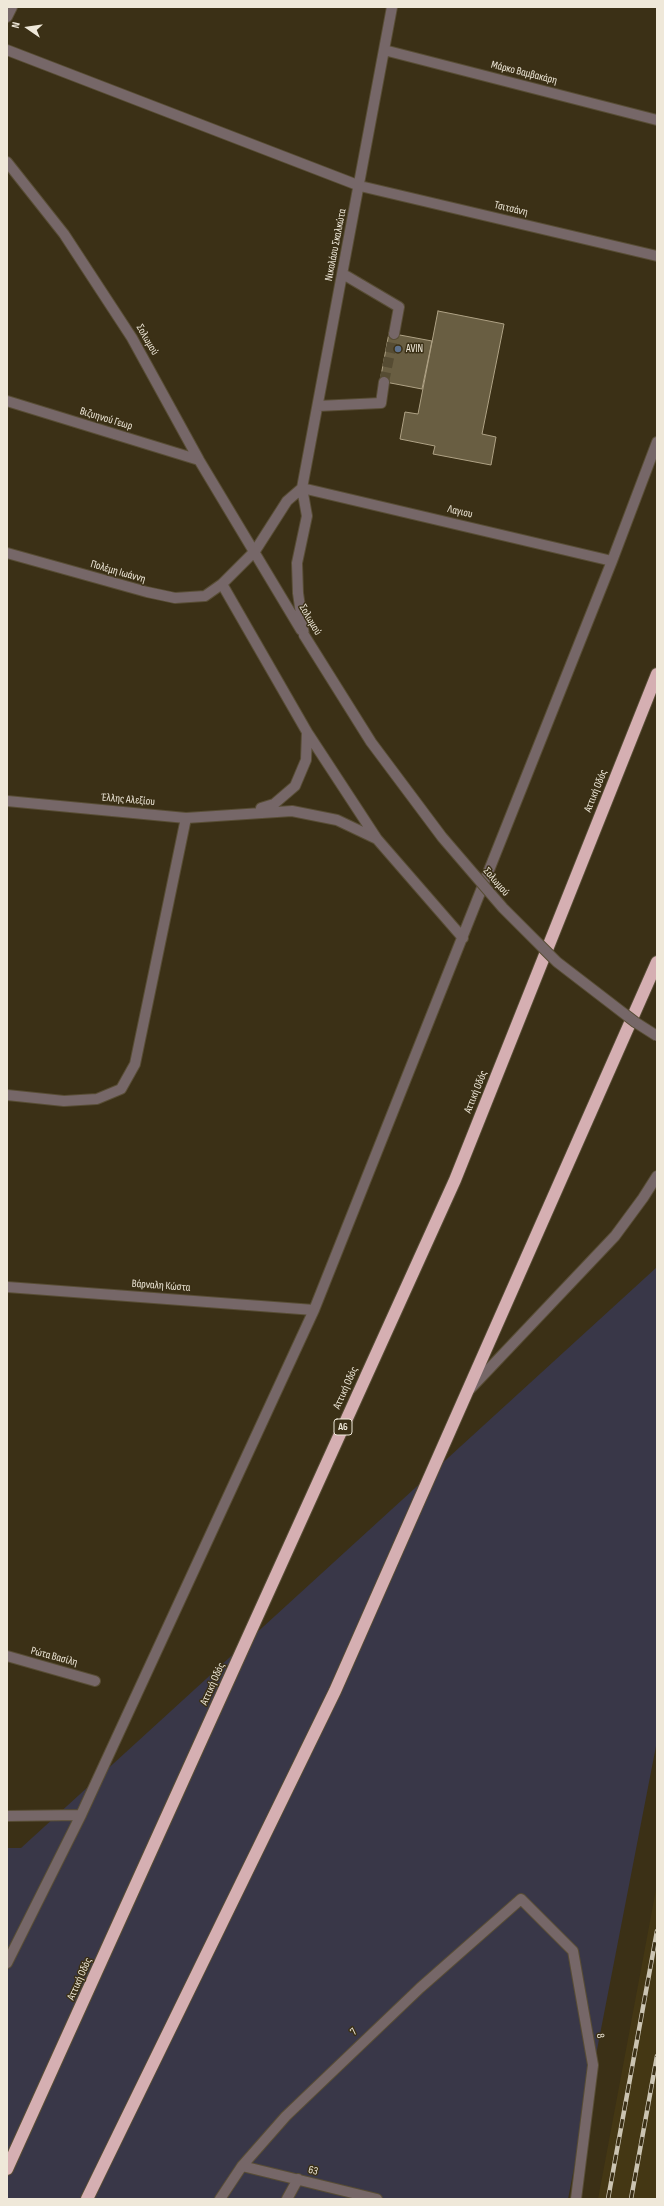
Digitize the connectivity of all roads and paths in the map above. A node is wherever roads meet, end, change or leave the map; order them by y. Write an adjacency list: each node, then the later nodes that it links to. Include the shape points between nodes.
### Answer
1 (12, 7): 3 (street)
2 (392, 7): 5 (street, Νικολάου Σκαλκώτα)
3 (7, 17)
4 (7, 50): 8 (street, Τσιτσάνη)
5 (384, 50): 6 (street, Μάρκο Βαμβακάρη); 8 (street, Νικολάου Σκαλκώτα)
6 (657, 120)
7 (7, 162): 16 (street, Σολωμού, via 64,234 132,338)
8 (360, 186): 9 (street, Τσιτσάνη); 10 (street, Νικολάου Σκαλκώτα)
9 (657, 256)
10 (343, 274): 11 (street, via 399,307); 14 (street, Νικολάου Σκαλκώτα)
11 (394, 334)
12 (384, 382): 14 (street, via 381,402)
13 (7, 401): 16 (street, Βιζυηνού Γεωρ)
14 (318, 406): 17 (street, Νικολάου Σκαλκώτα)
15 (657, 442): 20 (street)
16 (199, 460): 18 (street, Σολωμού)
17 (302, 488): 18 (street, via 287,501); 20 (street, Λαγιου); 22 (street, Νικολάου Σκαλκώτα, via 307,516 297,563 298,594)
18 (255, 551): 21 (street, Πολέμη Ιωάννη); 22 (street, Σολωμού)
19 (7, 553): 21 (street, Πολέμη Ιωάννη, via 175,598 205,596)
20 (612, 560): 29 (street)
21 (222, 584): 24 (street)
22 (304, 635): 31 (street, Σολωμού, bridge, via 371,742 442,837 503,908 558,962)
23 (657, 674): 44 (highway, Αττική Οδός / Α6, via 455,1180)
24 (307, 732): 26 (street, Έλλης Αλεξίου, via 306,760 294,786 274,804); 28 (street)
25 (7, 801): 27 (street, Έλλης Αλεξίου)
26 (247, 812): 27 (street, Έλλης Αλεξίου); 28 (street, Έλλης Αλεξίου, via 292,811 337,820)
27 (186, 818): 32 (street, via 135,1064 122,1089 97,1100 64,1101)
28 (378, 840): 29 (street)
29 (463, 938): 35 (street)
30 (657, 962): 36 (highway)
31 (657, 1036)
32 (7, 1095)
33 (657, 1176): 36 (street, via 644,1198 610,1242)
34 (7, 1287): 35 (street, Βάρναλη Κώστα)
35 (314, 1310): 39 (street)
36 (466, 1393): 46 (highway, via 335,1691)
37 (7, 1656): 38 (street, Ρώτα Βασίλη)
38 (95, 1681)
39 (81, 1815): 40 (street); 42 (street)
40 (7, 1816)
41 (521, 1899): 43 (street, 7, via 449,1961 343,2059 286,2116); 50 (street, 8, via 573,1951 593,2065)
42 (7, 1963)
43 (242, 2166): 45 (street, 63); 47 (street, 7)
44 (7, 2169)
45 (298, 2180): 48 (street); 49 (street, 63)
46 (88, 2199)
47 (220, 2199)
48 (287, 2199)
49 (377, 2199)
50 (576, 2199)

